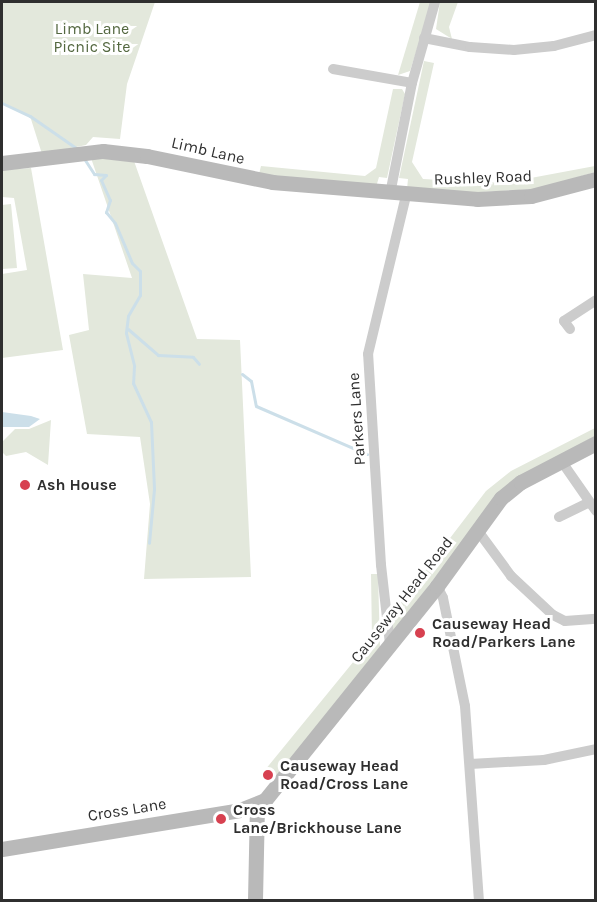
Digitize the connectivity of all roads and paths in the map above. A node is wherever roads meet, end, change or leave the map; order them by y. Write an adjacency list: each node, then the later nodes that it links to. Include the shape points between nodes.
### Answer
1 (435, 2): 3 (street)
2 (596, 35): 3 (street, via 554,46 514,50)
3 (424, 38): 5 (street)
4 (333, 69): 5 (street)
5 (412, 83): 8 (street)
6 (2, 163): 8 (street, Limb Lane, via 103,151 147,156 272,183)
7 (596, 179): 9 (street, Rushley Road, via 511,198)
8 (390, 194): 9 (street, Limb Lane)
9 (406, 196): 19 (street, Parkers Lane, via 368,354)
10 (596, 300): 11 (street, via 567,325)
11 (553, 316)
12 (596, 442): 13 (street, Causeway Head Road)
13 (562, 462): 14 (street); 16 (street, Causeway Head Road, via 509,490)
14 (592, 507): 15 (street)
15 (559, 517)
16 (478, 531): 17 (street, Causeway Head Road); 18 (street, via 512,576 553,615 568,621)
17 (437, 586): 19 (street, Causeway Head Road); 21 (street, via 443,598 465,706)
18 (596, 619)
19 (390, 644): 22 (street, Causeway Head Road, via 270,795)
20 (596, 749): 21 (street, via 544,760)
21 (470, 764): 25 (street)
22 (257, 805): 23 (street, Cross Lane); 24 (street)
23 (2, 849)
24 (255, 900)
25 (479, 900)

